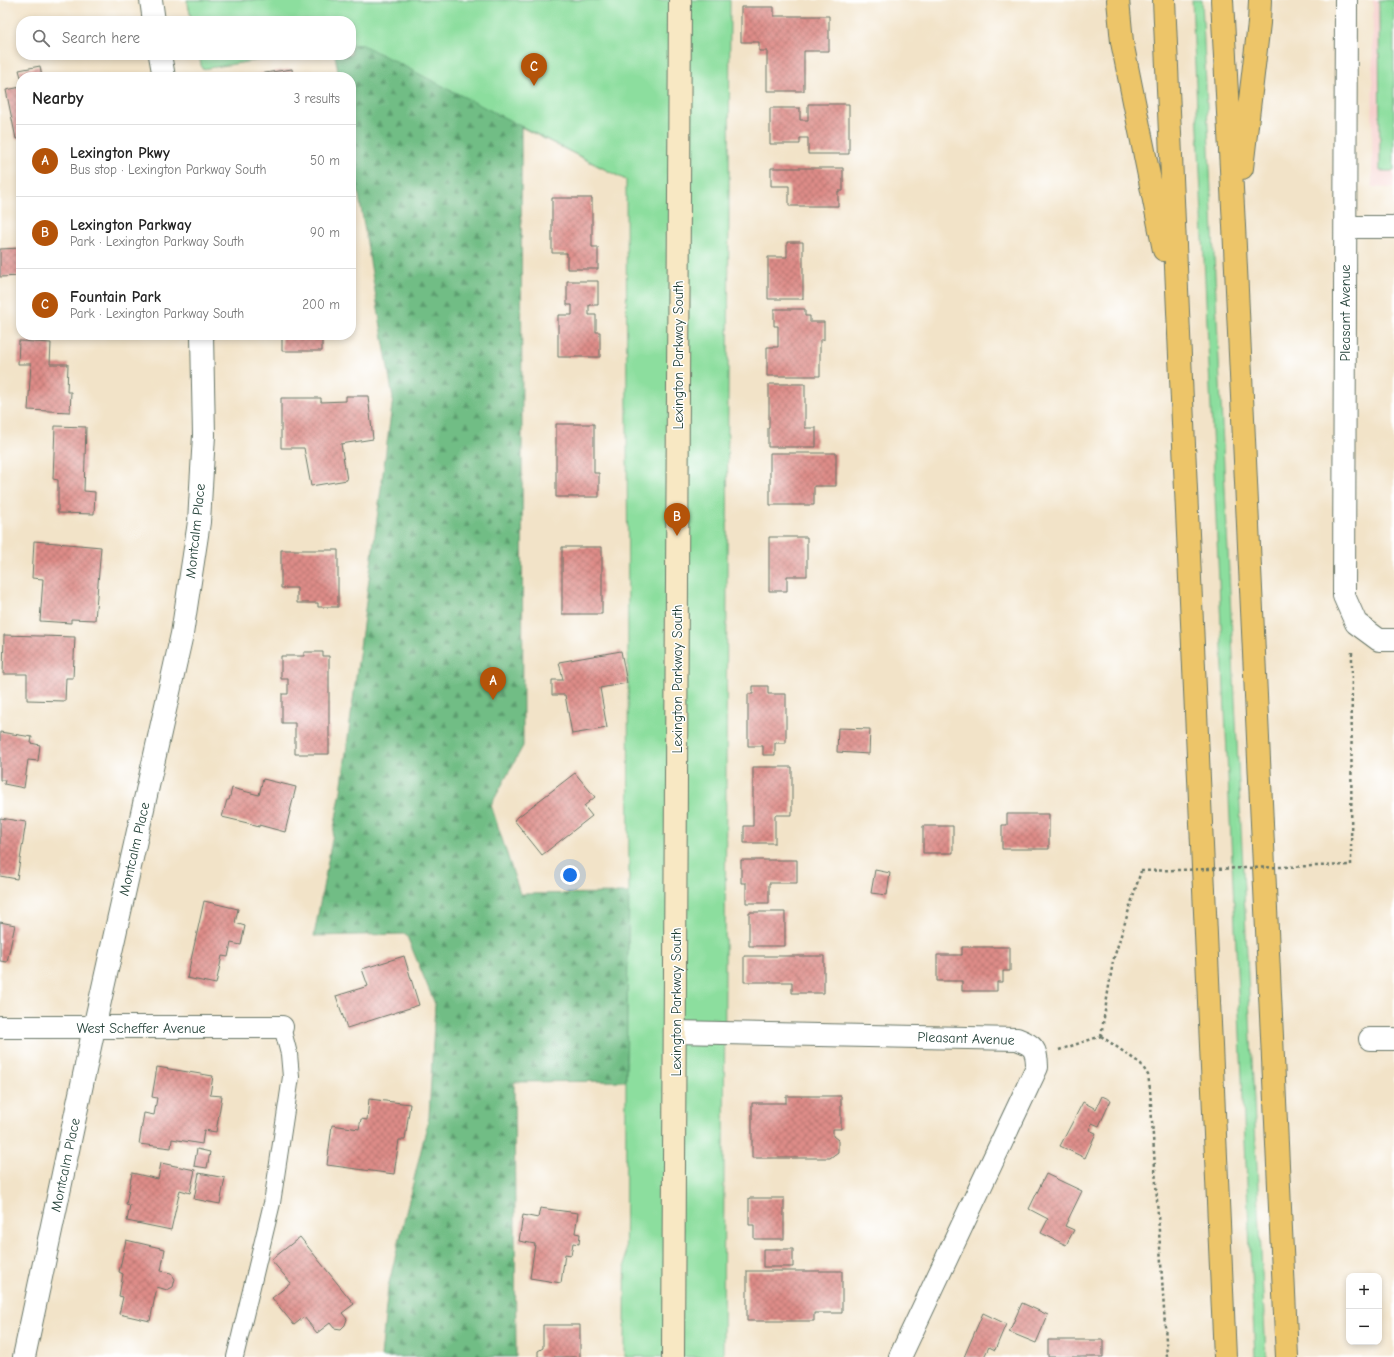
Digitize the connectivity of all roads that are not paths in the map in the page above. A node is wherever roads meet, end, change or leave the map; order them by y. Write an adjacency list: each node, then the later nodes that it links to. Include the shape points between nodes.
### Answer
1 (151, 0): 8 (street)
2 (680, 0): 20 (street, Lexington Parkway South)
3 (1118, 0): 14 (highway, via 1122,42)
4 (1164, 0): 14 (highway)
5 (1222, 0): 11 (highway)
6 (1260, 0): 11 (highway)
7 (1346, 0): 12 (street, Pleasant Avenue)
8 (153, 16)
9 (161, 60): 10 (street)
10 (163, 72)
11 (1234, 226): 28 (highway)
12 (1346, 227): 13 (street); 16 (street, Pleasant Avenue, via 1344,596 1356,623 1379,640)
13 (1394, 227)
14 (1177, 318): 27 (highway)
15 (202, 340): 19 (street, Montcalm Place, via 204,435 199,522 182,634)
16 (1394, 640)
17 (0, 1027): 19 (street, West Scheffer Avenue)
18 (282, 1027): 19 (street, West Scheffer Avenue); 24 (lane, via 289,1054 290,1077 272,1203)
19 (94, 1028): 23 (street, Montcalm Place)
20 (675, 1032): 25 (street, Lexington Parkway South); 26 (street, Pleasant Avenue, via 1017,1039 1029,1044 1037,1057 1037,1067)
21 (1394, 1039): 22 (street)
22 (1370, 1040)
23 (24, 1357)
24 (235, 1357)
25 (673, 1357)
26 (900, 1357)
27 (1226, 1357)
28 (1287, 1357)

